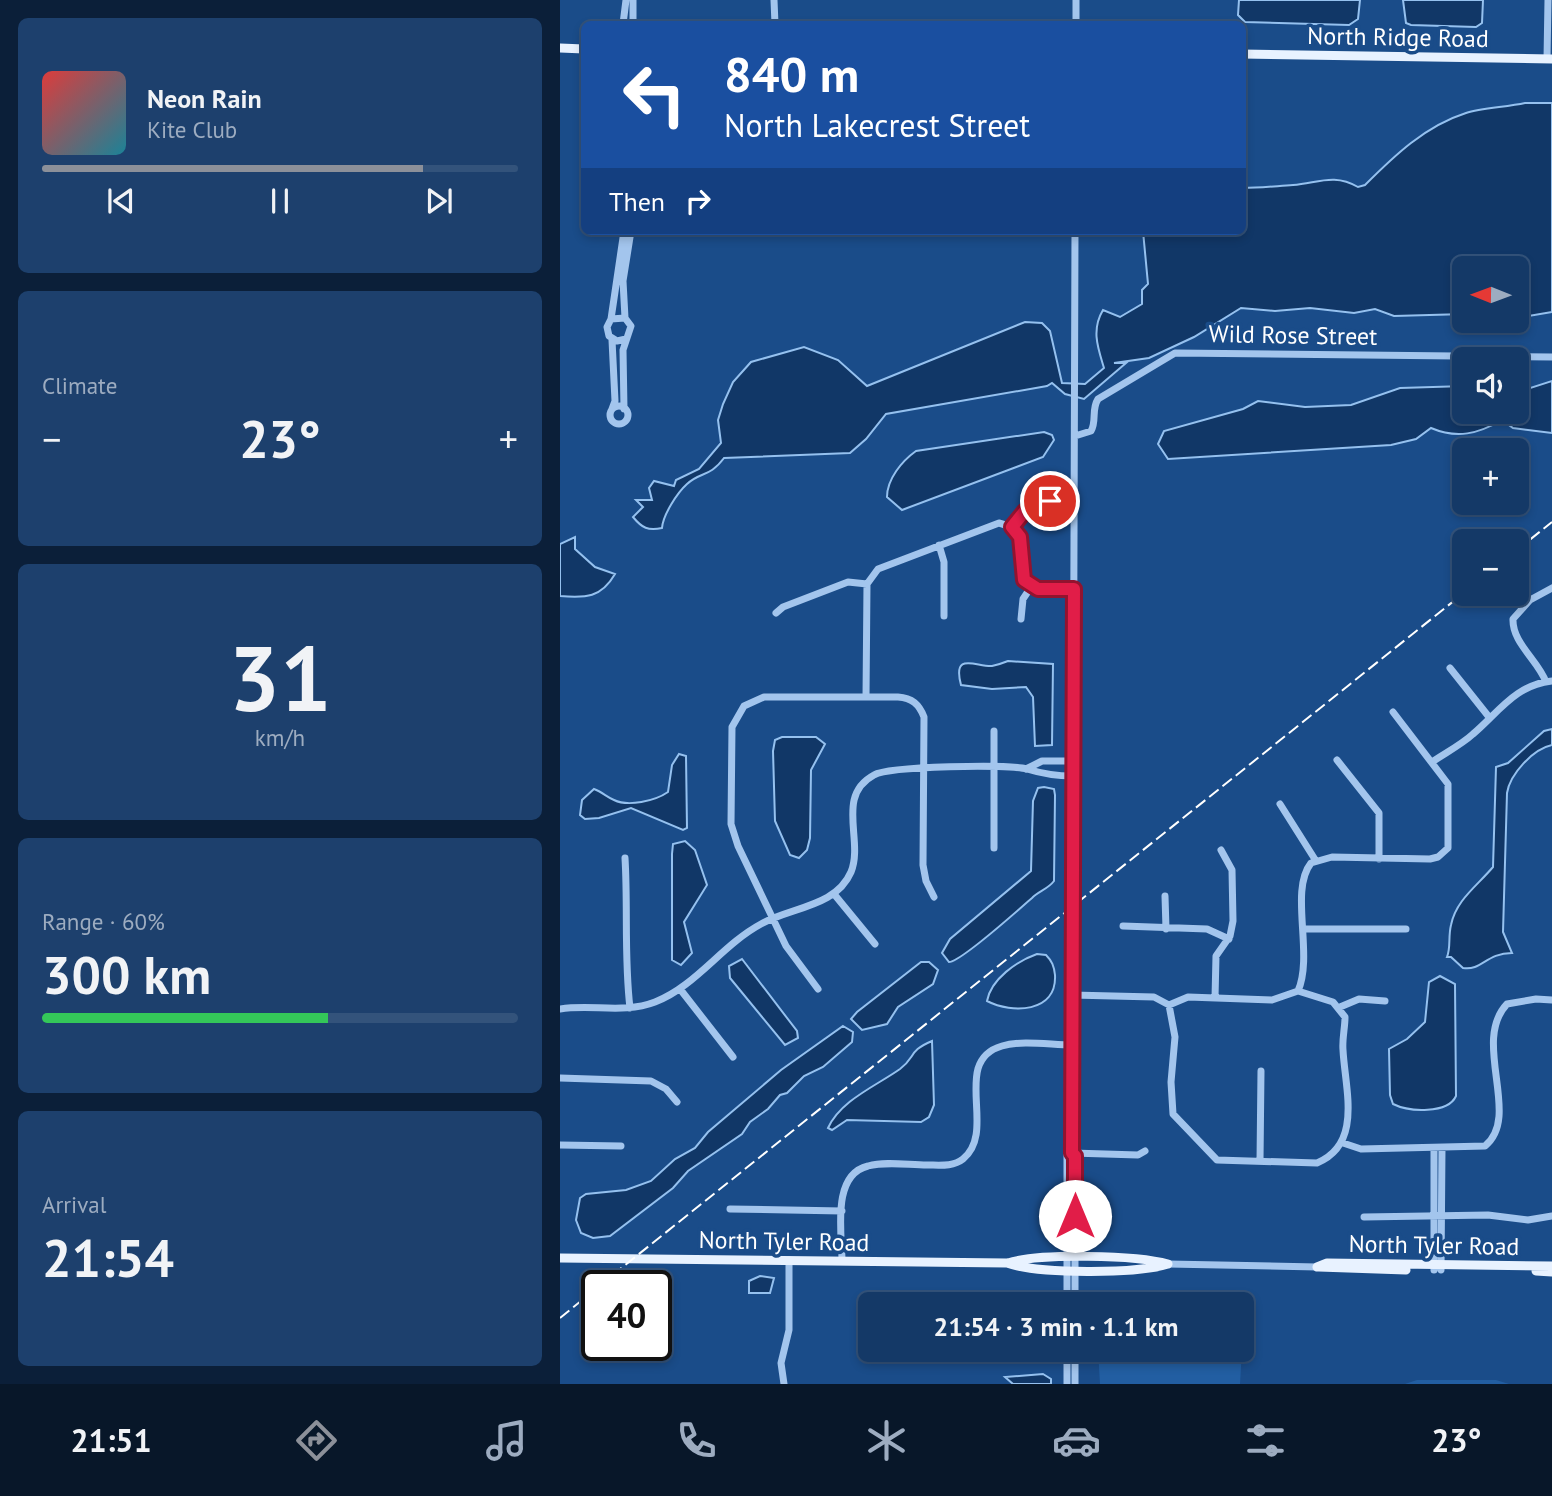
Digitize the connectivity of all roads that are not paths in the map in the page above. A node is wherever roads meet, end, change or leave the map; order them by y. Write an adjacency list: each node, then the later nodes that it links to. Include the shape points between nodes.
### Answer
1 (626, 0): 6 (street)
2 (633, 0): 7 (street)
3 (774, 0): 8 (street)
4 (1076, 0): 9 (street)
5 (1548, 0): 15 (street)
6 (623, 21)
7 (633, 21)
8 (775, 21)
9 (1076, 21)
10 (560, 48): 11 (main road)
11 (581, 51)
12 (581, 51): 13 (main road)
13 (560, 54)
14 (1246, 54): 15 (main road, North Ridge Road)
15 (1550, 59)
16 (623, 235): 20 (street)
17 (630, 235): 19 (street, via 623,281)
18 (1075, 235): 26 (street)
19 (625, 318): 20 (street); 21 (street, via 631,326)
20 (611, 319): 22 (street, via 607,327)
21 (626, 339): 22 (street); 24 (street)
22 (612, 340): 25 (street)
23 (1552, 357): 26 (street, Wild Rose Street, via 1175,353 1098,399 1091,432)
24 (624, 409): 25 (street); 25 (street, via 627,418 619,424 611,419)
25 (612, 410)
26 (1074, 436): 33 (street)
27 (1050, 501): 28 (street, via 1025,511)
28 (1012, 527): 29 (street, via 991,524); 31 (street, via 1020,537 1021,574)
29 (939, 545): 30 (street, via 878,569); 35 (street, via 944,562)
30 (867, 584): 34 (street, via 848,582); 39 (street)
31 (1031, 587): 33 (street); 36 (street, via 1023,598)
32 (1552, 588): 38 (street, via 1530,600 1513,619 1514,634)
33 (1074, 589): 44 (street)
34 (776, 613)
35 (944, 616)
36 (1021, 619)
37 (1450, 668): 41 (street)
38 (1549, 681): 41 (street, via 1521,691)
39 (866, 697): 46 (street, via 913,701 924,717); 59 (street, via 764,697 744,706 736,717 731,737 731,824)
40 (1393, 712): 45 (street)
41 (1489, 717): 45 (street, via 1472,735)
42 (994, 731): 47 (street)
43 (1337, 760): 54 (street, via 1379,813)
44 (1074, 761): 48 (street, via 1042,761); 49 (street)
45 (1432, 762): 54 (street, via 1448,784 1450,838 1444,853 1430,859)
46 (924, 769): 47 (street); 56 (street, via 884,771 865,781 856,793 851,815 854,859 851,872); 58 (street, via 924,872)
47 (994, 769): 48 (street); 51 (street)
48 (1026, 769): 49 (street, via 1039,775)
49 (1073, 776): 69 (street)
50 (1280, 804): 55 (street)
51 (994, 848)
52 (1221, 850): 64 (street, via 1234,879)
53 (625, 858): 75 (street)
54 (1379, 859): 55 (street)
55 (1316, 861): 62 (street, via 1303,880)
56 (834, 894): 59 (street); 65 (street)
57 (1166, 895): 61 (street)
58 (934, 897)
59 (772, 918): 66 (street, via 731,944); 67 (street, via 790,953)
60 (1123, 926): 61 (street)
61 (1166, 929): 64 (street, via 1208,929)
62 (1304, 929): 63 (street); 68 (street, via 1305,959)
63 (1406, 929)
64 (1229, 939): 70 (street, via 1216,956)
65 (875, 944)
66 (681, 989): 75 (street); 78 (street)
67 (818, 989)
68 (1298, 991): 70 (street, via 1272,1000); 74 (street)
69 (1072, 995): 73 (street, via 1154,997); 77 (street)
70 (1215, 998): 73 (street, via 1188,997)
71 (1552, 1000): 86 (street, via 1507,1004 1500,1012 1493,1041 1496,1129 1485,1146)
72 (1385, 1001): 74 (street, via 1359,999)
73 (1169, 1005): 89 (street, via 1175,1037 1171,1082 1175,1120 1217,1160)
74 (1340, 1007): 82 (street, via 1345,1017 1348,1097)
75 (630, 1008): 76 (street)
76 (560, 1009)
77 (1072, 1045): 88 (street); 91 (street, via 1003,1046 992,1051 979,1064 977,1131 969,1153 946,1165 874,1165 857,1170 845,1184)
78 (733, 1057)
79 (1261, 1071): 89 (street)
80 (560, 1078): 81 (street, via 651,1080)
81 (677, 1102)
82 (1343, 1143): 85 (street, via 1361,1149); 89 (street, via 1331,1157 1317,1163)
83 (560, 1145): 84 (street)
84 (621, 1146)
85 (1434, 1148): 86 (street); 94 (street)
86 (1443, 1148): 94 (street)
87 (1144, 1151): 88 (street, via 1138,1155)
88 (1072, 1153): 98 (street)
89 (1260, 1161)
90 (730, 1209): 91 (street)
91 (842, 1211): 97 (street)
92 (1552, 1216): 94 (street)
93 (1364, 1217): 94 (street)
94 (1438, 1218): 102 (street)
95 (560, 1258): 96 (main road, North Tyler Road)
96 (789, 1260): 97 (main road, North Tyler Road); 108 (street)
97 (842, 1261): 98 (main road, North Tyler Road, via 1007,1263 1021,1268)
98 (1071, 1264): 99 (main road, North Tyler Road, via 1152,1269); 104 (street); 105 (street)
99 (1168, 1264): 101 (street, North Tyler Road)
100 (1552, 1266): 102 (main road, North Tyler Road)
101 (1317, 1267): 102 (main road, North Tyler Road, via 1327,1263)
102 (1437, 1267): 103 (main road, North Tyler Road)
103 (1552, 1272)
104 (1068, 1292)
105 (1074, 1292)
106 (1067, 1362): 109 (street)
107 (1075, 1362): 110 (street)
108 (784, 1384)
109 (1067, 1384)
110 (1075, 1384)

